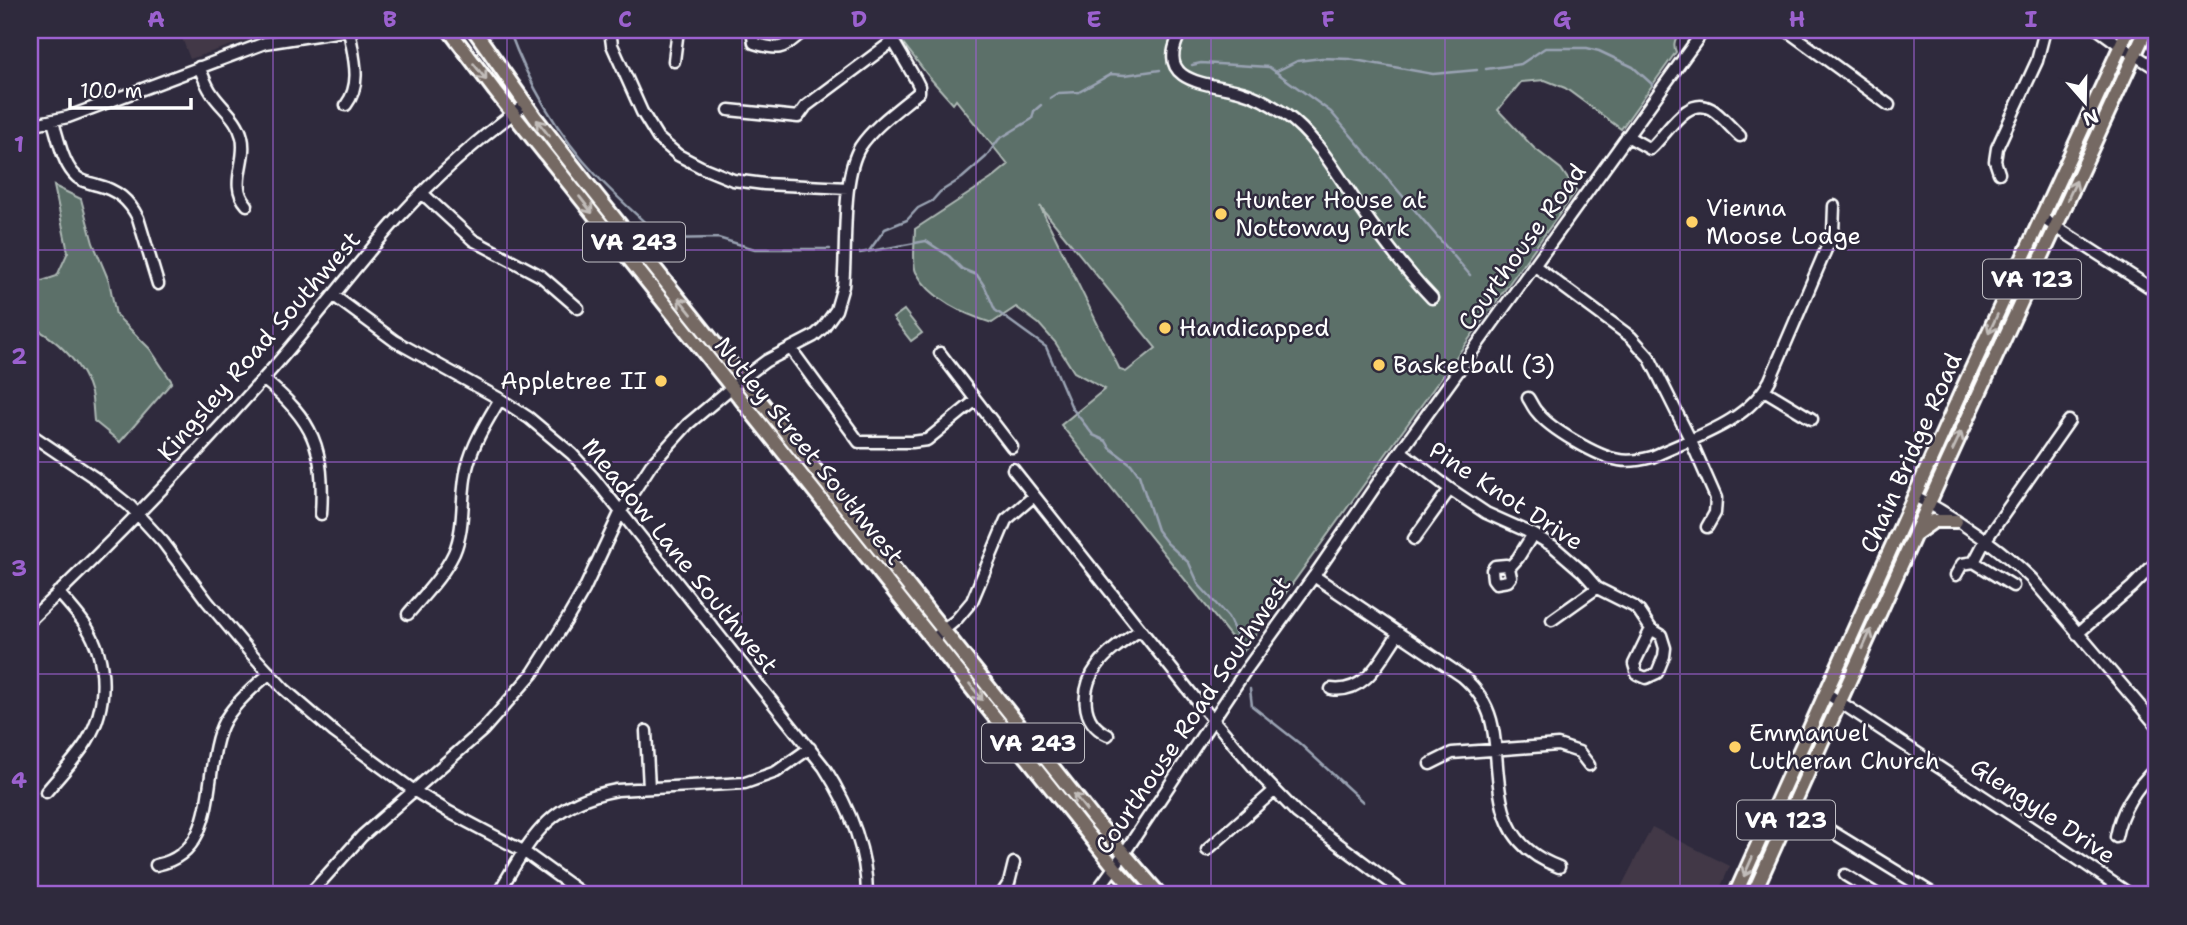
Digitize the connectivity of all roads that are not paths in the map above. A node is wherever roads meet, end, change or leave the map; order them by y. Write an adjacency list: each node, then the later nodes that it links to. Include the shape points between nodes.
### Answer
1 (349, 30): 20 (street, via 265,43); 23 (street, via 356,83)
2 (449, 30): 26 (main road, Nutley Street Southwest / VA 243, one-way to 26)
3 (474, 30): 22 (main road, Nutley Street Southwest / VA 243)
4 (610, 30): 32 (street, via 612,45 642,112 658,138 678,155 733,180)
5 (678, 30): 19 (street)
6 (752, 30): 7 (street, via 754,43 774,50)
7 (805, 30)
8 (884, 30): 16 (street)
9 (1704, 30): 29 (street, Courthouse Road)
10 (1786, 30): 24 (street)
11 (2045, 30): 31 (street, via 2037,61 1997,148)
12 (2099, 30): 17 (street)
13 (2128, 30): 17 (main road, Chain Bridge Road / VA 123)
14 (2146, 30): 18 (main road, Chain Bridge Road / VA 123)
15 (1178, 38): 42 (street, via 1175,61 1188,79 1250,94 1301,128)
16 (892, 41): 25 (street, via 806,106 798,117); 32 (street, via 919,92 861,146)
17 (2121, 46): 18 (street); 36 (main road, Chain Bridge Road / VA 123)
18 (2135, 54): 21 (street); 37 (main road, Chain Bridge Road / VA 123, one-way to 18)
19 (674, 61)
20 (199, 67): 27 (street); 34 (street, via 210,91 232,115 242,135 244,156 237,186)
21 (2157, 69)
22 (525, 104): 26 (street, Kingsley Road Southwest); 46 (main road, Nutley Street Southwest / VA 243, one-way to 22)
23 (346, 105)
24 (1889, 105)
25 (729, 110)
26 (513, 113): 33 (street, Kingsley Road Southwest); 48 (main road, Nutley Street Southwest / VA 243, one-way to 48)
27 (53, 122): 28 (street); 39 (street, via 72,173 107,187 133,208)
28 (30, 125)
29 (1627, 136): 30 (street, via 1650,149 1682,114 1701,107 1711,109); 38 (street, Courthouse Road)
30 (1740, 136)
31 (1999, 173)
32 (848, 188): 44 (street, via 841,299 814,336)
33 (422, 193): 41 (street, Kingsley Road Southwest); 43 (street, via 473,240 541,276)
34 (247, 205)
35 (1833, 206): 49 (street, via 1833,233)
36 (2042, 218): 37 (street); 62 (main road, Chain Bridge Road / VA 123, one-way to 62)
37 (2056, 225): 40 (street); 63 (main road, Chain Bridge Road / VA 123, one-way to 37)
38 (1535, 266): 56 (street, via 1643,348); 58 (street, Courthouse Road)
39 (158, 284)
40 (2157, 292)
41 (334, 296): 47 (street, Kingsley Road Southwest); 51 (street, Meadow Lane Southwest, via 395,341)
42 (1432, 298)
43 (578, 307)
44 (791, 349): 46 (street); 52 (street, via 859,442 926,440)
45 (940, 353): 52 (street)
46 (743, 378): 48 (street); 87 (main road, Nutley Street Southwest / VA 243)
47 (263, 379): 65 (street, Kingsley Road Southwest); 66 (street, via 295,407 312,437 321,468)
48 (732, 387): 64 (street, via 676,437); 90 (main road, Nutley Street Southwest / VA 243)
49 (1765, 390): 53 (street); 56 (street, via 1747,410)
50 (1528, 398): 56 (street, via 1545,420 1607,457 1642,460)
51 (500, 399): 64 (street, Meadow Lane Southwest, via 572,454); 82 (street, via 470,455 455,551)
52 (976, 400): 57 (street)
53 (1812, 419)
54 (2069, 421): 72 (street)
55 (30, 434): 65 (street)
56 (1690, 439): 68 (street, via 1716,498)
57 (1012, 447)
58 (1402, 452): 60 (street, Pine Knot Drive); 73 (street, Courthouse Road)
59 (1013, 469): 61 (street)
60 (1450, 489): 69 (street, Pine Knot Drive, via 1486,513); 71 (street)
61 (1034, 496): 86 (street); 87 (street, via 1006,520 972,601)
62 (1915, 496): 63 (street); 93 (main road, Chain Bridge Road / VA 123)
63 (1929, 504): 67 (street); 70 (main road, Chain Bridge Road / VA 123)
64 (621, 511): 99 (street, Meadow Lane Southwest); 105 (street, via 584,590 533,673 483,730)
65 (138, 513): 81 (street, Kingsley Road Southwest); 91 (street)
66 (321, 514)
67 (1956, 521): 70 (main road, via 1934,522); 72 (street)
68 (1707, 527)
69 (1532, 534): 76 (street); 80 (street, Pine Knot Drive, via 1567,557)
70 (1914, 536): 94 (main road, Chain Bridge Road / VA 123, one-way to 70)
71 (1414, 539)
72 (1985, 541): 75 (street); 89 (street, via 2032,579)
73 (1326, 558): 78 (street, Courthouse Road Southwest)
74 (2157, 561): 89 (street)
75 (1974, 562): 77 (street, via 1962,564); 79 (street)
76 (1509, 568)
77 (1956, 575)
78 (1314, 576): 88 (street); 95 (street, Courthouse Road Southwest)
79 (2012, 586)
80 (1597, 588): 84 (street); 85 (street, Pine Knot Drive, via 1633,606)
81 (58, 592): 83 (street, Kingsley Road Southwest); 107 (street, via 93,639 102,690 89,739)
82 (408, 614)
83 (30, 620)
84 (1552, 620)
85 (1651, 628): 85 (street, via 1661,635 1665,648 1657,673 1646,678 1637,674 1634,664)
86 (1140, 630): 95 (street); 98 (street, via 1104,658 1088,683 1087,714 1095,728)
87 (944, 631): 90 (street); 112 (main road, Nutley Street Southwest / VA 243, one-way to 87)
88 (1399, 633): 92 (street, via 1363,682 1348,690); 100 (street, via 1462,676 1480,694 1491,719)
89 (2077, 634): 96 (street)
90 (933, 639): 116 (main road, Nutley Street Southwest / VA 243, one-way to 116)
91 (270, 673): 105 (street, via 334,732); 114 (street, via 225,720 216,743 208,804 197,834 181,855)
92 (1331, 689)
93 (1826, 693): 94 (street, Glengyle Drive); 127 (main road, Chain Bridge Road / VA 123, one-way to 127)
94 (1839, 701): 108 (main road, Chain Bridge Road / VA 123); 131 (street, Glengyle Drive)
95 (1214, 720): 106 (street); 112 (street, Courthouse Road Southwest)
96 (2157, 726)
97 (646, 731): 104 (street)
98 (1108, 735)
99 (810, 748): 104 (street, via 776,772 744,783); 122 (street, Meadow Lane Southwest, via 836,785 854,825)
100 (1495, 749): 101 (street, via 1452,753); 102 (street, via 1564,746 1578,752); 115 (street, via 1500,799 1508,823 1533,853)
101 (1430, 764)
102 (1589, 765)
103 (2157, 767): 109 (street, via 2132,795)
104 (649, 788): 111 (street, via 601,793 573,804 539,830)
105 (413, 790): 111 (street); 119 (street, via 362,836)
106 (1275, 790): 110 (street); 118 (street, via 1297,813)
107 (46, 792)
108 (1792, 807): 128 (main road, Chain Bridge Road / VA 123); 130 (street)
109 (2116, 837)
110 (1207, 850)
111 (523, 851): 120 (street); 121 (street)
112 (1123, 855): 116 (street, Courthouse Road Southwest); 126 (main road, Nutley Street Southwest / VA 243)
113 (1014, 863): 123 (street)
114 (156, 865)
115 (1559, 867)
116 (1115, 868): 124 (street, Courthouse Road Southwest); 125 (main road, Nutley Street Southwest / VA 243)
117 (1845, 874): 129 (street)
118 (1403, 892)
119 (309, 895)
120 (497, 895)
121 (584, 895)
122 (867, 895)
123 (1001, 895)
124 (1094, 895)
125 (1140, 895)
126 (1160, 895)
127 (1735, 895)
128 (1753, 895)
129 (1878, 895)
130 (1935, 895)
131 (2131, 895)

